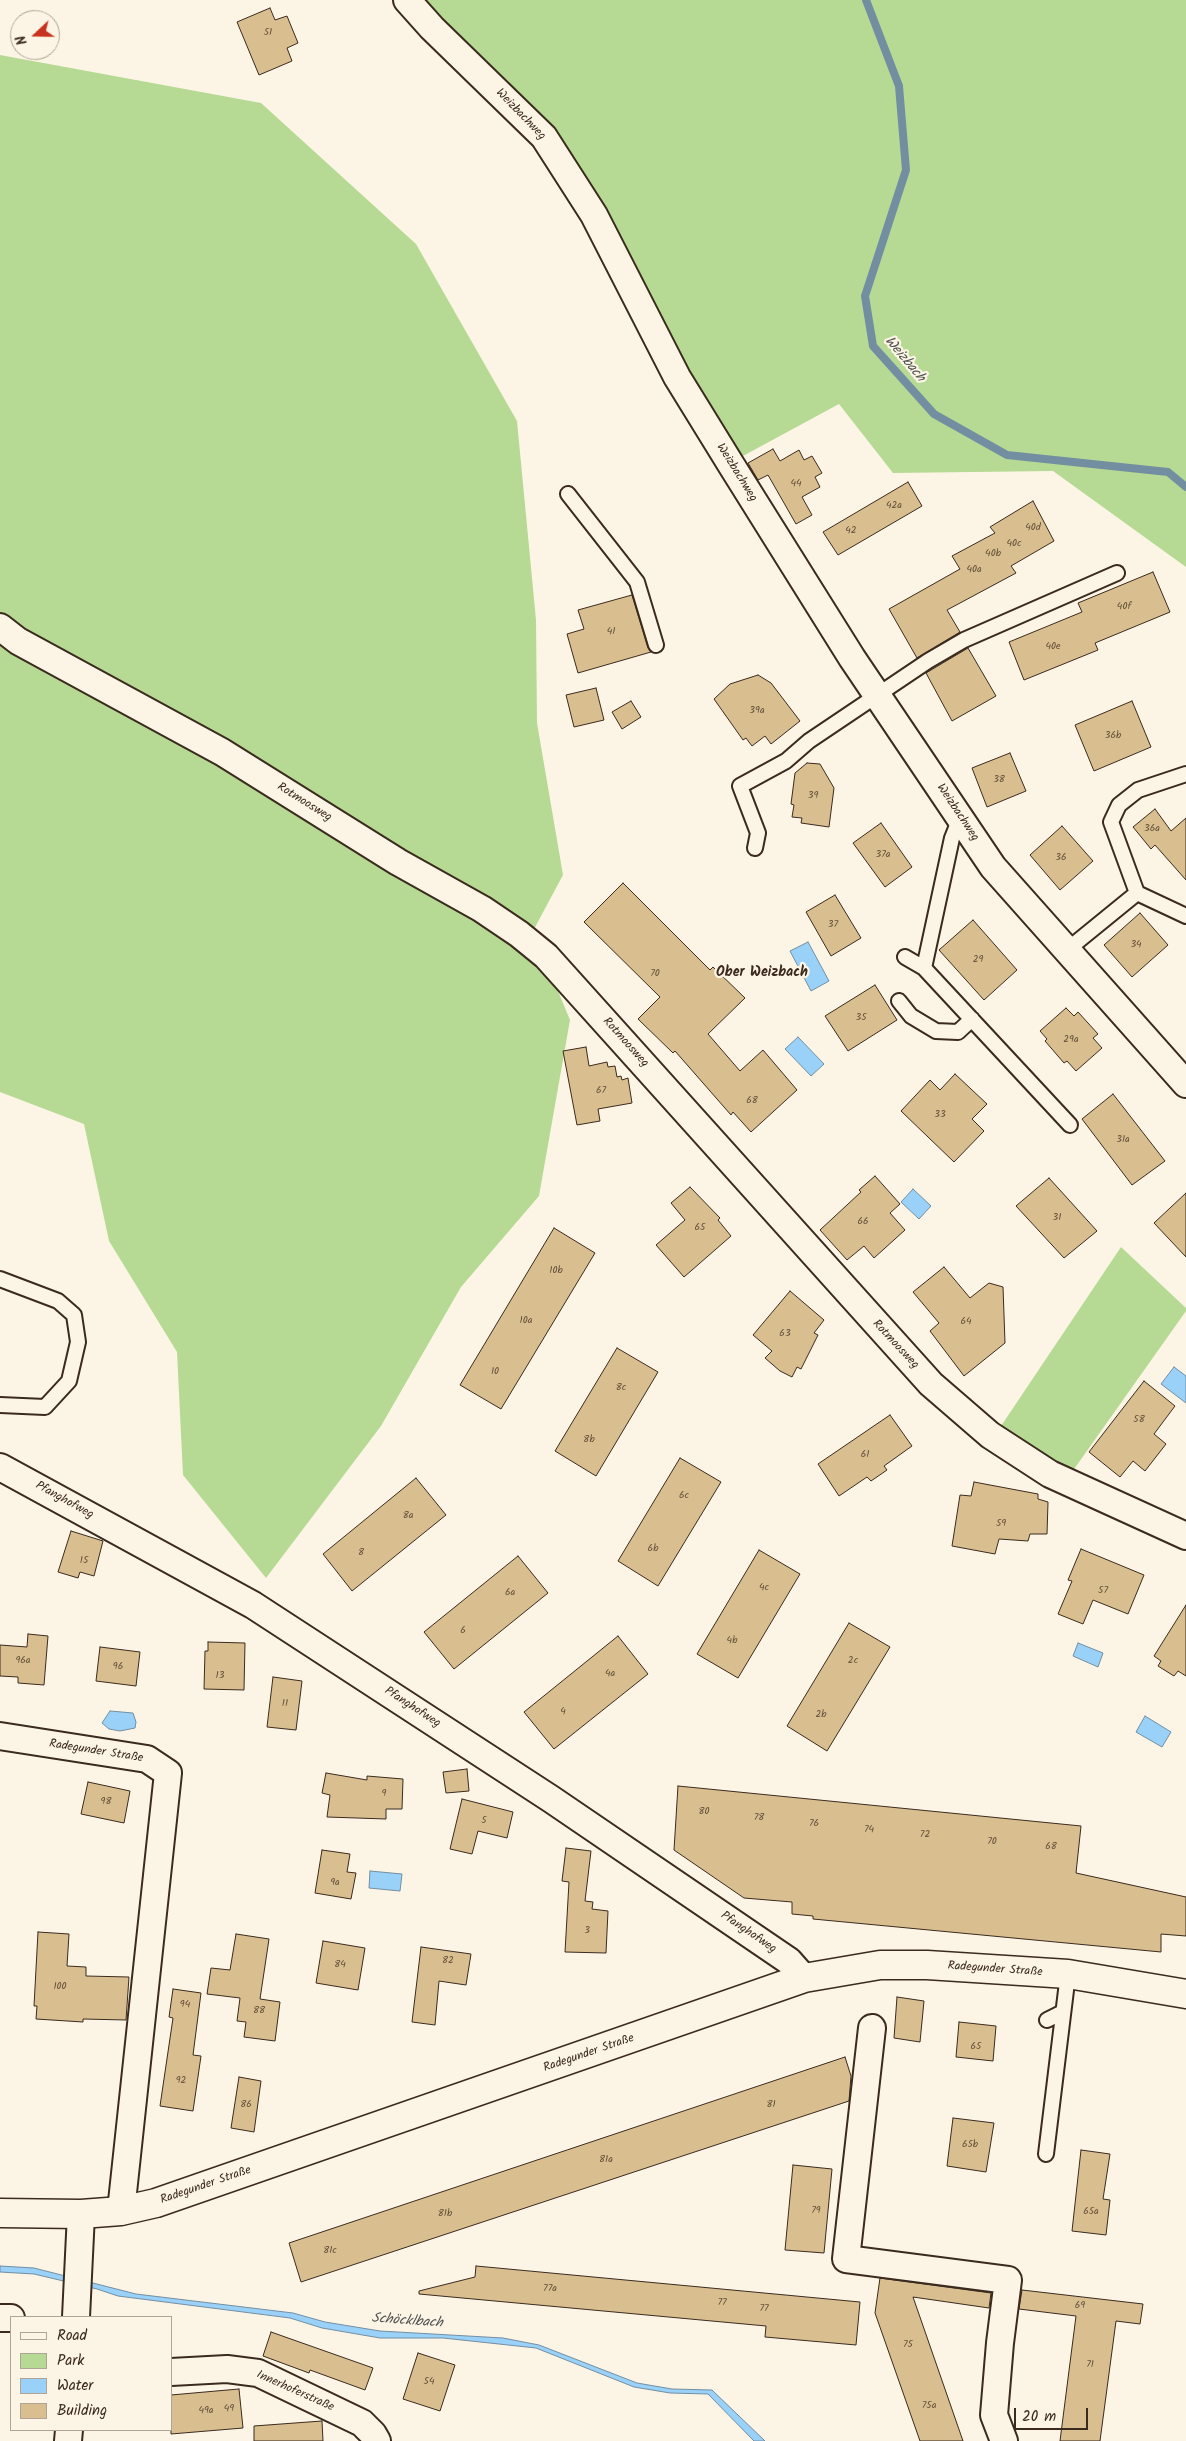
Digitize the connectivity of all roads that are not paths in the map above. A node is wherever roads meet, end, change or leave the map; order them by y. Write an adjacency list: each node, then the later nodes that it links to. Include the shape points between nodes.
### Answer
1 (407, 0): 6 (street, Weizbachweg, via 544,137 594,215 677,376)
2 (568, 494): 5 (lane, via 637,582)
3 (1117, 573): 6 (lane, via 964,640)
4 (0, 627): 22 (street, Rotmoosweg, via 18,641 222,752 519,934 546,956 931,1384 990,1435 1050,1474)
5 (656, 645)
6 (877, 694): 8 (street, Weizbachweg); 9 (lane, via 809,740 786,761 740,786 758,833)
7 (1186, 774): 10 (lane, via 1138,790 1120,805 1111,822)
8 (960, 818): 12 (street, Weizbachweg, via 992,867); 14 (lane, via 952,838)
9 (755, 848)
10 (1138, 893): 11 (lane); 12 (lane)
11 (1186, 916)
12 (1067, 950): 17 (street, Weizbachweg)
13 (905, 957): 14 (lane)
14 (924, 968): 16 (lane)
15 (899, 1002): 16 (lane, via 911,1016 936,1030 958,1032)
16 (972, 1019): 18 (lane)
17 (1186, 1084)
18 (1070, 1125)
19 (0, 1279): 20 (lane, via 58,1301 74,1315 78,1342 69,1381 45,1407)
20 (0, 1405)
21 (0, 1467): 25 (street, Pfanghofweg, via 253,1605 552,1799 789,1961)
22 (1186, 1536)
23 (0, 1736): 31 (street, Radegunder Straße, via 147,1759 168,1773)
24 (1068, 1974): 25 (main road, Radegunder Straße, via 880,1965); 26 (main road, Radegunder Straße); 27 (lane)
25 (804, 1978): 31 (main road, Radegunder Straße, via 156,2203)
26 (1186, 1994)
27 (1064, 2012): 28 (lane); 30 (lane)
28 (1046, 2020)
29 (872, 2028): 37 (street, via 846,2259 1008,2280 994,2415)
30 (1046, 2154)
31 (122, 2211): 33 (main road, Radegunder Straße)
32 (0, 2213): 33 (main road, Radegunder Straße)
33 (81, 2214): 34 (street)
34 (77, 2310)
35 (172, 2372): 36 (street, Innerhoferstraße, via 211,2369 258,2374 362,2423)
36 (377, 2441)
37 (1004, 2441)

